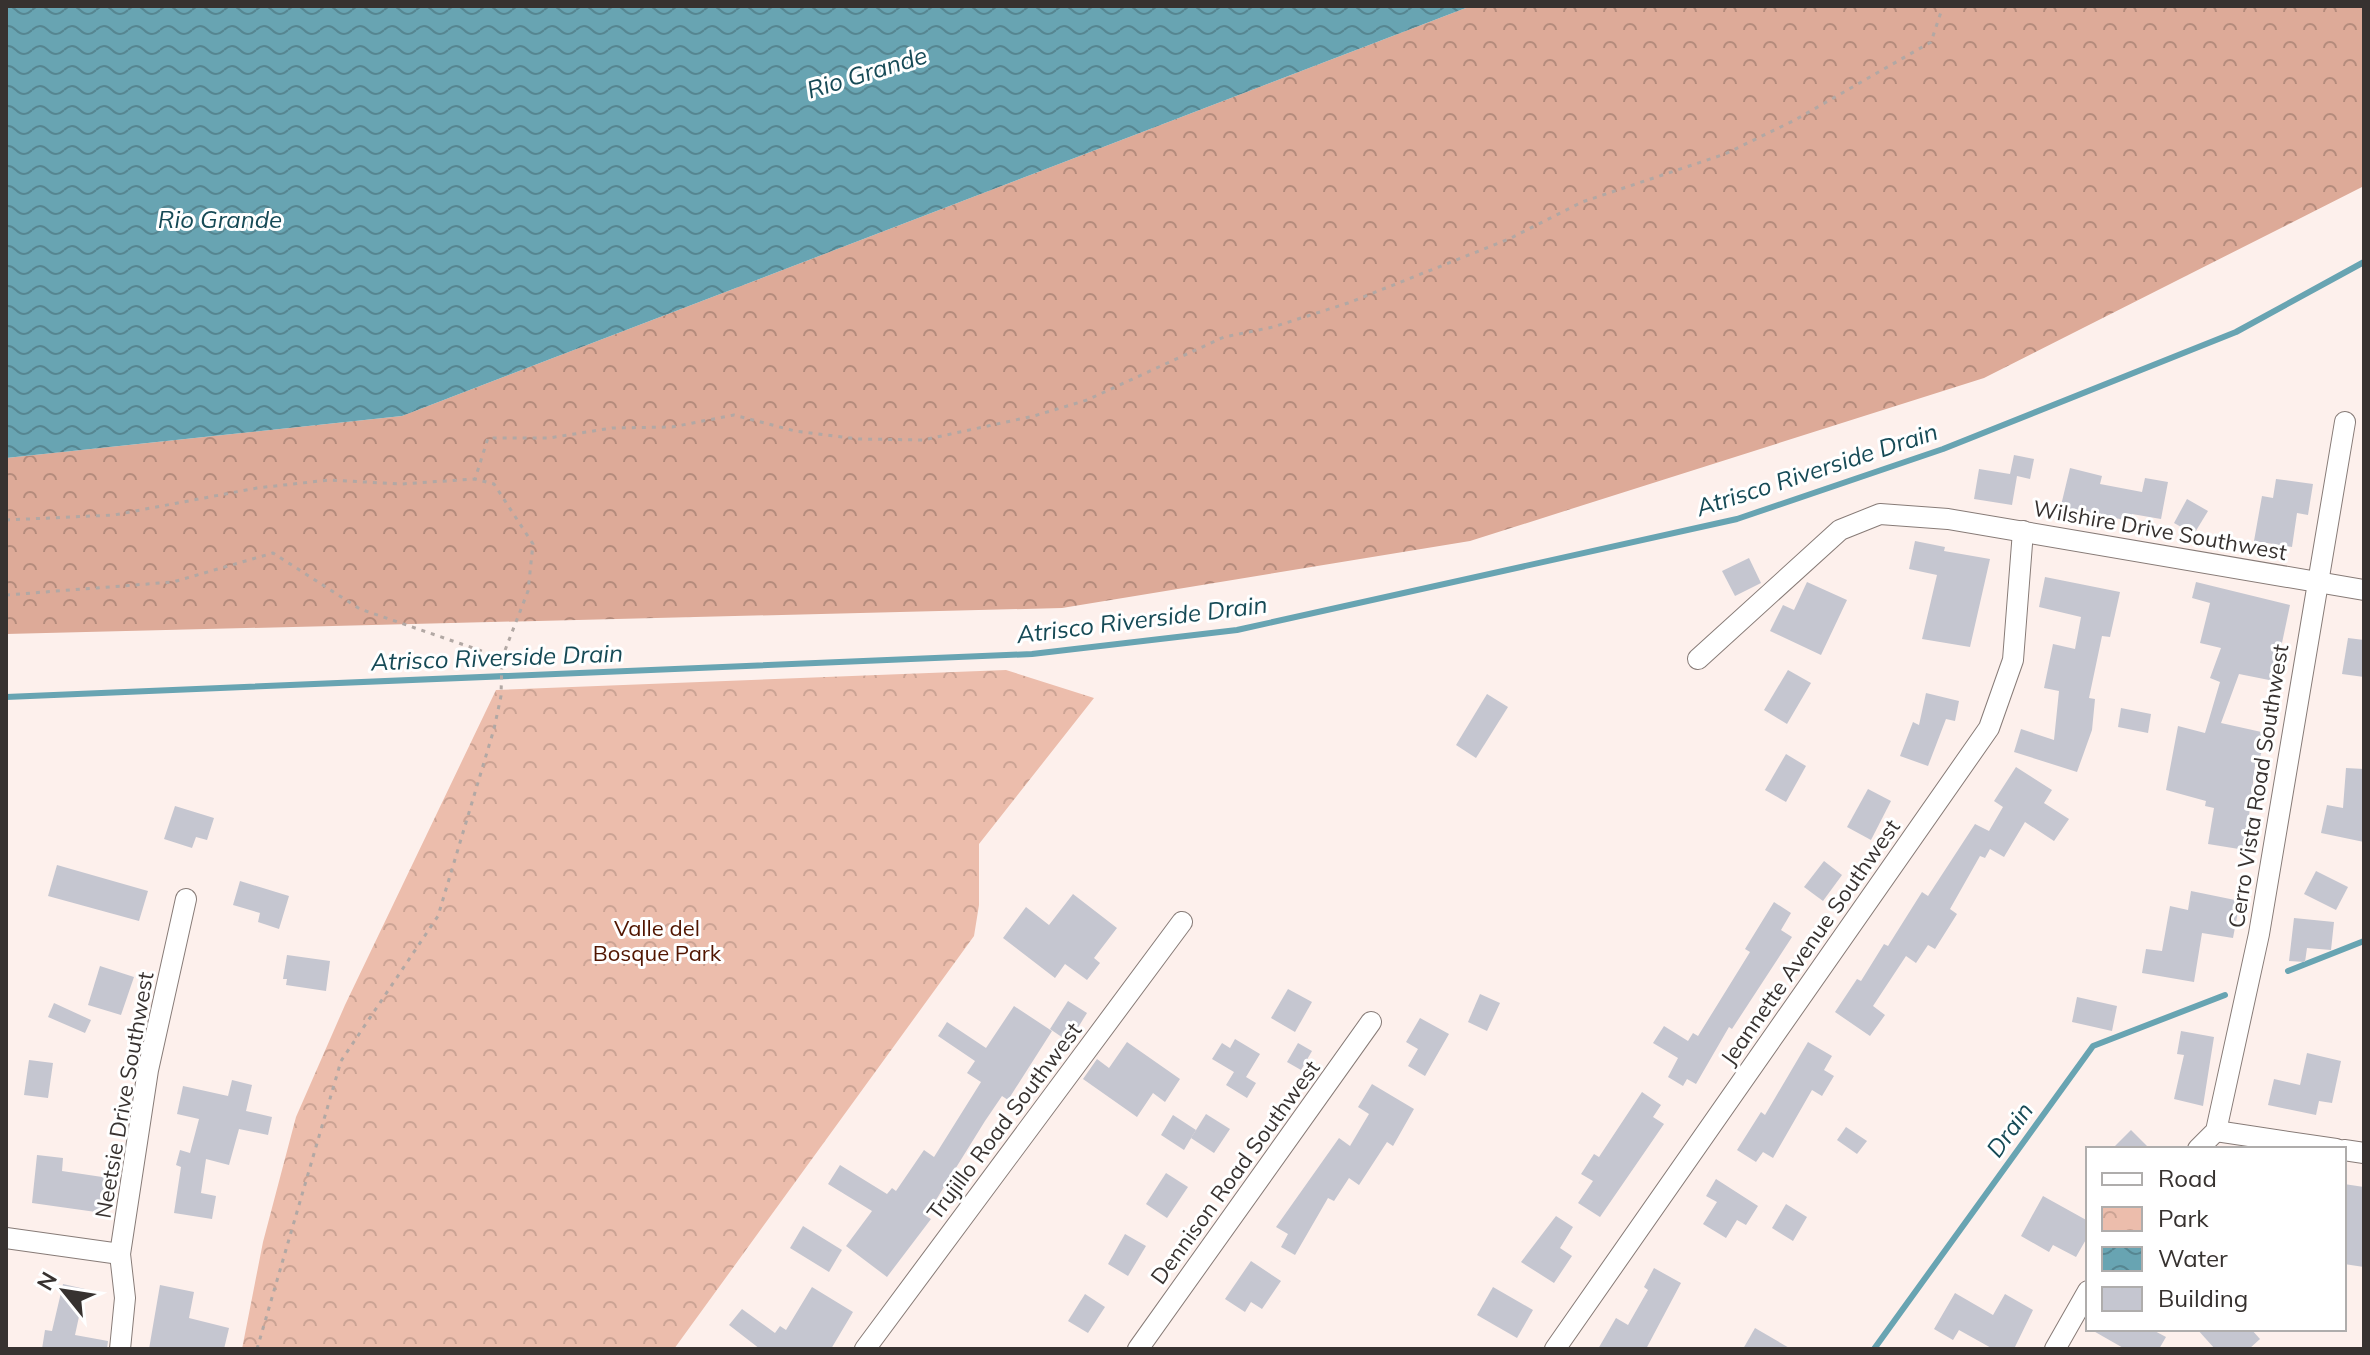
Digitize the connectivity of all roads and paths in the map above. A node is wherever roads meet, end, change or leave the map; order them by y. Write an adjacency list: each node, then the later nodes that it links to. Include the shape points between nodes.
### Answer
1 (1943, 6): 3 (path, via 1931,42 1725,154 1582,202 1509,239 1348,303 1224,337 1087,400 923,440 795,431 734,415 672,427 488,438)
2 (2345, 422): 6 (street, Cerro Vista Road Southwest)
3 (475, 479): 4 (path, via 401,484 329,480 114,515); 9 (path, via 494,484 533,544 528,591)
4 (6, 520)
5 (2023, 531): 6 (street, Wilshire Drive Southwest); 10 (street, Wilshire Drive Southwest, via 1880,514 1840,530); 24 (street, Jeannette Avenue Southwest, via 2013,660 1989,728)
6 (2315, 581): 7 (street, Wilshire Drive Southwest); 14 (street, Cerro Vista Road Southwest, via 2259,934)
7 (2364, 590)
8 (6, 595): 9 (path, via 173,582 273,553 360,609)
9 (502, 658): 21 (path, via 494,729 438,916 341,1061)
10 (1698, 659)
11 (186, 899): 18 (street, Neetsie Drive Southwest, via 148,1070)
12 (1182, 922): 22 (street, Trujillo Road Southwest)
13 (1371, 1022): 23 (street, Dennison Road Southwest)
14 (2216, 1131): 15 (street); 16 (street)
15 (2200, 1147)
16 (2323, 1147)
17 (6, 1238): 18 (street)
18 (120, 1254): 20 (street, Neetsie Drive Southwest, via 125,1298)
19 (2086, 1295): 25 (street)
20 (120, 1349)
21 (257, 1349)
22 (865, 1349)
23 (1138, 1349)
24 (1555, 1349)
25 (2055, 1349)

